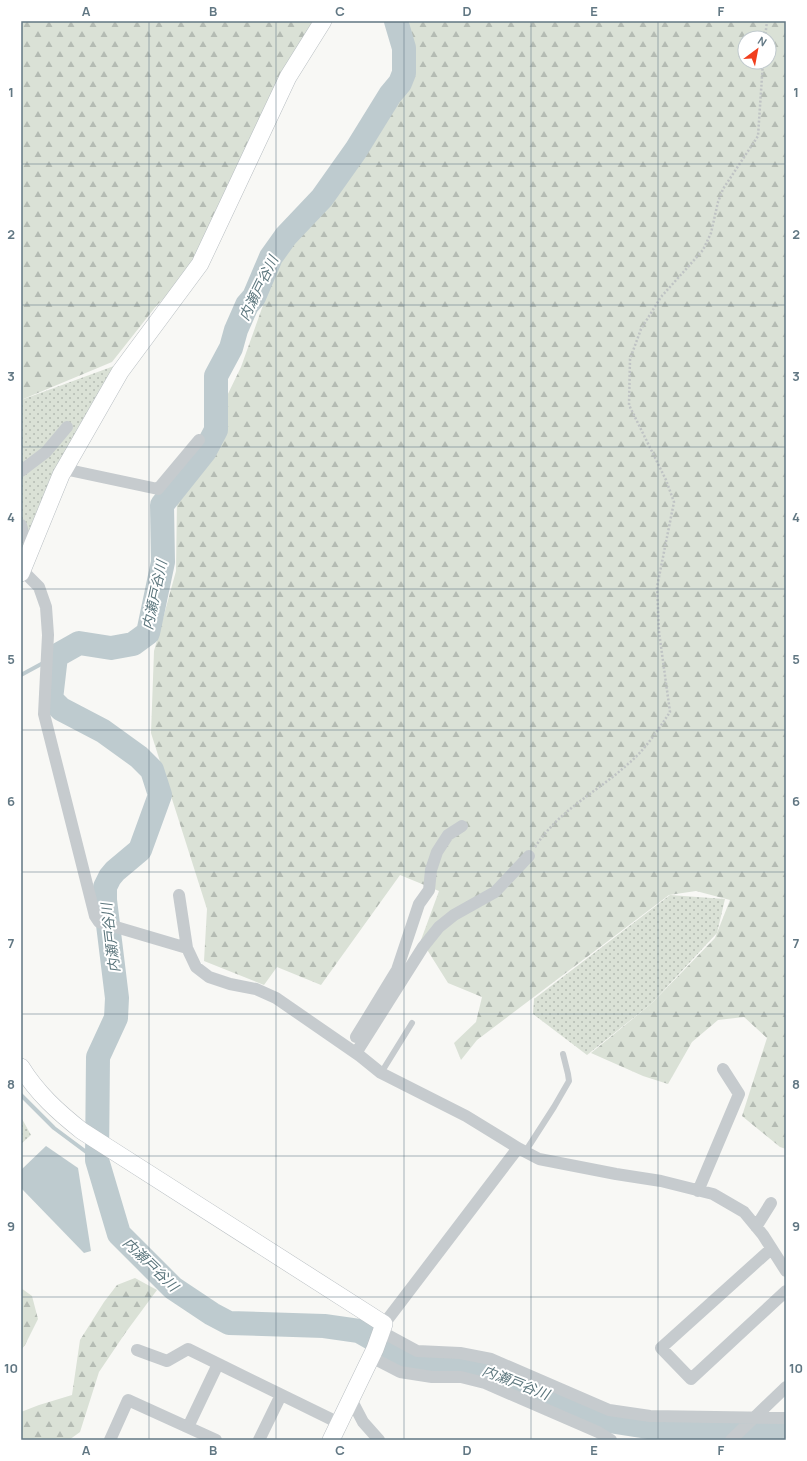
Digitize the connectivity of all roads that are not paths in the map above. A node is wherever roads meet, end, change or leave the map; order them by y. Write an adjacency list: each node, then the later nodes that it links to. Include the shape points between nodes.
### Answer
1 (323, 21): 4 (street, via 288,77 200,264 120,372)
2 (67, 427): 5 (street, via 46,452)
3 (199, 440): 4 (street, via 158,489)
4 (64, 469): 7 (street)
5 (21, 471)
6 (21, 525): 7 (street)
7 (25, 558): 11 (street, via 46,606 48,635 44,714 95,916 98,922)
8 (462, 826): 13 (street, via 448,835 437,852 431,870 429,890 420,904 397,970)
9 (529, 856): 13 (street, via 495,892 454,915 439,927)
10 (179, 895): 11 (street)
11 (187, 948): 13 (street, via 196,967 209,977 256,989 276,998)
12 (412, 1023): 17 (lane)
13 (353, 1051): 17 (street)
14 (563, 1054): 18 (lane, via 568,1081 554,1107)
15 (21, 1067): 25 (street, via 42,1096 82,1131)
16 (723, 1069): 19 (street, via 739,1094)
17 (381, 1073): 18 (street, via 466,1116)
18 (521, 1150): 19 (street, via 539,1159); 25 (street)
19 (698, 1190): 21 (street, via 713,1194 744,1212)
20 (771, 1203): 21 (street)
21 (756, 1226): 22 (street)
22 (771, 1249): 23 (street); 24 (street, via 661,1348 691,1379)
23 (786, 1271)
24 (786, 1291)
25 (383, 1328): 27 (street); 32 (street, via 417,1351 460,1353 491,1359 609,1410 650,1416)
26 (137, 1350): 28 (street, via 167,1361 188,1349)
27 (373, 1353): 31 (street); 41 (street, via 400,1372 432,1377 461,1377 485,1383 598,1432)
28 (218, 1364): 30 (street); 35 (street)
29 (786, 1387): 32 (street)
30 (281, 1395): 34 (street); 38 (street)
31 (351, 1399): 34 (street); 40 (street, via 363,1422)
32 (754, 1418): 33 (street); 42 (street)
33 (786, 1418)
34 (339, 1423): 39 (street)
35 (188, 1428): 36 (street, via 128,1400); 37 (street)
36 (110, 1440)
37 (216, 1440)
38 (259, 1440)
39 (331, 1440)
40 (379, 1440)
41 (610, 1440)
42 (731, 1440)

